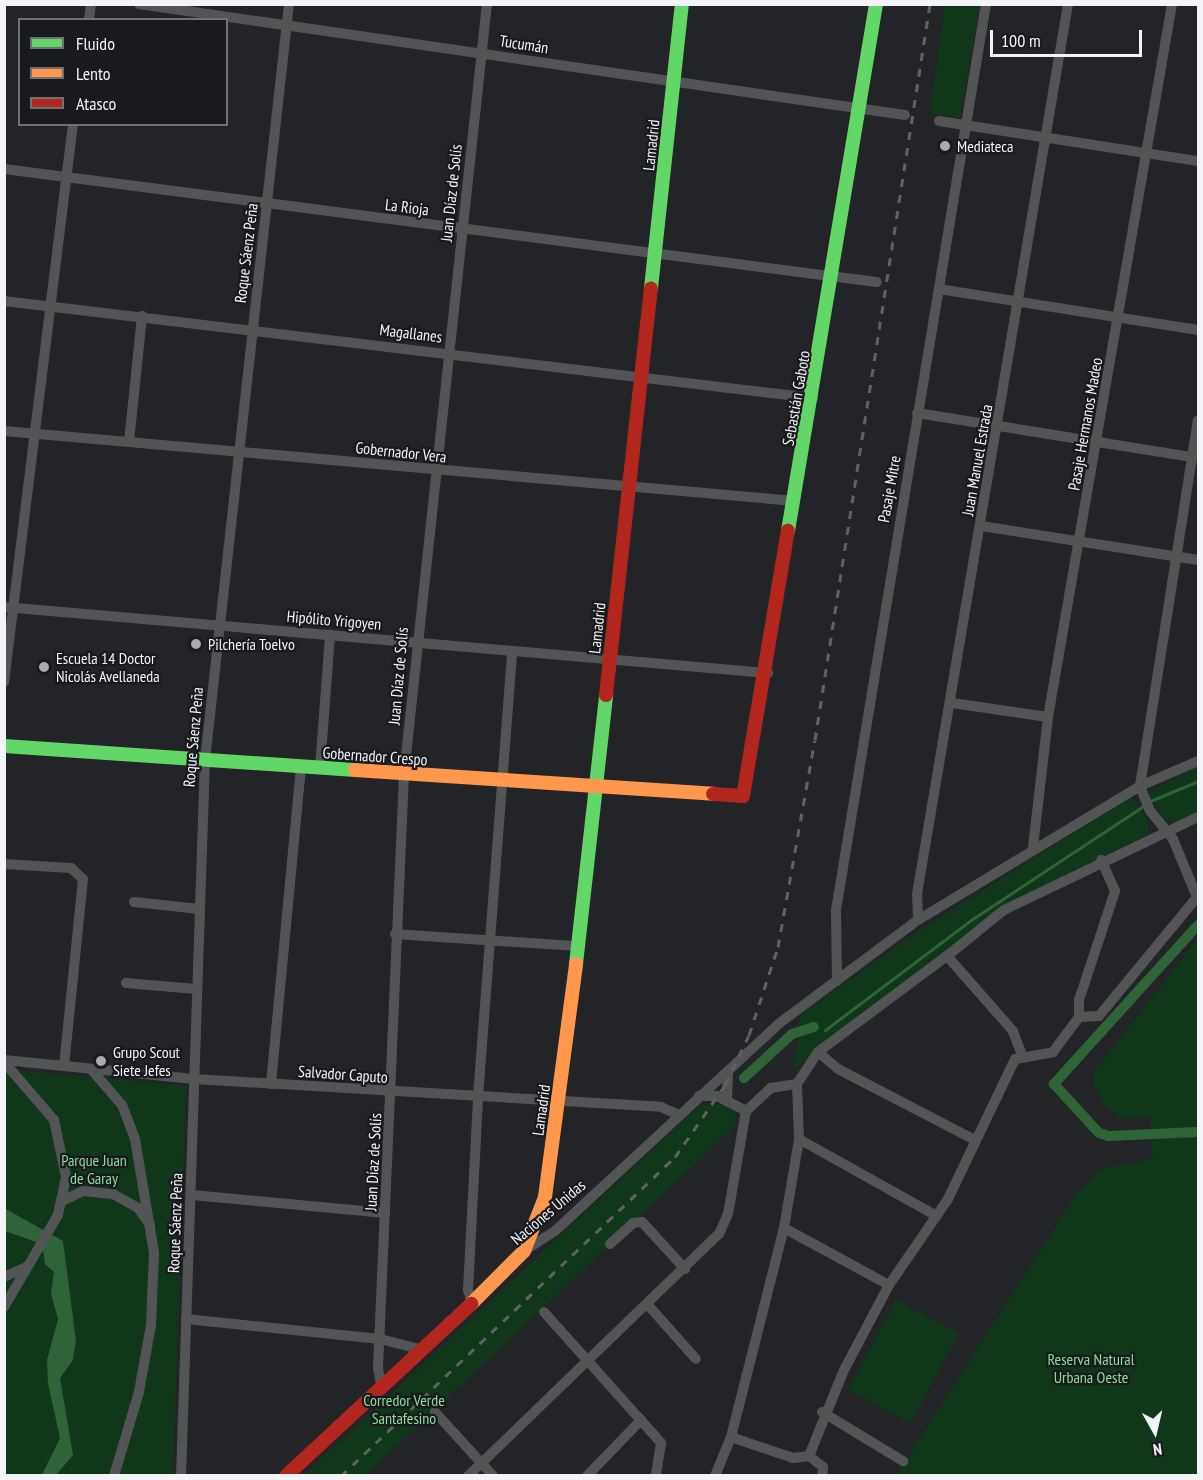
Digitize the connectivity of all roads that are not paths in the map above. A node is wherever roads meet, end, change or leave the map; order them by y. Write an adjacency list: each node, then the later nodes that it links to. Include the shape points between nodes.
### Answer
1 (139, 4): 9 (street, Tucumán)
2 (289, 4): 9 (street, Roque Sáenz Peña)
3 (487, 4): 10 (street, Juan Díaz de Solís)
4 (682, 4): 11 (street, Lamadrid)
5 (876, 4): 12 (street, Sebastián Gaboto)
6 (986, 4): 16 (street, Pasaje Mitre)
7 (1068, 4): 17 (street, Juan Manuel Estrada)
8 (1172, 4): 18 (street, Pasaje Hermanos Madeo)
9 (286, 27): 10 (street, Tucumán); 22 (street, Roque Sáenz Peña)
10 (481, 53): 11 (street, Tucumán); 23 (street, Juan Díaz de Solís)
11 (674, 82): 12 (street, Tucumán); 24 (street, Lamadrid)
12 (858, 110): 13 (street, Tucumán); 25 (street, Sebastián Gaboto)
13 (905, 115)
14 (939, 121): 16 (street)
15 (73, 126): 21 (street)
16 (966, 126): 17 (street); 27 (street, Pasaje Mitre)
17 (1045, 138): 18 (street); 29 (street, Juan Manuel Estrada)
18 (1147, 153): 19 (street); 32 (street, Pasaje Hermanos Madeo)
19 (1198, 161)
20 (4, 169): 21 (street, La Rioja)
21 (65, 178): 22 (street, La Rioja); 30 (street)
22 (268, 205): 23 (street, La Rioja); 33 (street, Roque Sáenz Peña)
23 (462, 229): 24 (street, La Rioja); 35 (street, Juan Díaz de Solís)
24 (656, 255): 25 (street, La Rioja); 36 (street, Lamadrid)
25 (833, 276): 26 (street, La Rioja); 37 (street, Sebastián Gaboto)
26 (877, 282)
27 (939, 289): 29 (street); 38 (street, Pasaje Mitre)
28 (4, 301): 30 (street, Magallanes)
29 (1017, 302): 32 (street); 40 (street, Juan Manuel Estrada)
30 (51, 306): 31 (street, Magallanes); 42 (street)
31 (142, 316): 33 (street, Magallanes); 43 (street)
32 (1119, 317): 34 (street); 44 (street, Pasaje Hermanos Madeo)
33 (252, 329): 35 (street, Magallanes); 45 (street, Roque Sáenz Peña)
34 (1198, 330)
35 (447, 352): 36 (street, Magallanes); 47 (street, Juan Díaz de Solís)
36 (642, 376): 37 (street, Magallanes); 48 (street, Lamadrid)
37 (813, 398): 49 (street, Sebastián Gaboto)
38 (918, 413): 40 (street); 87 (street, Pasaje Mitre, via 836,910)
39 (1198, 421): 46 (street)
40 (999, 425): 44 (street); 50 (street, Juan Manuel Estrada)
41 (4, 431): 42 (street, Gobernador Vera)
42 (34, 433): 43 (street, Gobernador Vera); 54 (street)
43 (129, 441): 45 (street, Gobernador Vera)
44 (1098, 442): 46 (street); 51 (street, Pasaje Hermanos Madeo)
45 (238, 451): 47 (street, Gobernador Vera); 55 (street, Roque Sáenz Peña)
46 (1196, 458): 52 (street)
47 (433, 470): 48 (street, Gobernador Vera); 57 (street, Juan Díaz de Solís)
48 (629, 487): 49 (street, Gobernador Vera); 59 (street, Lamadrid)
49 (795, 501): 60 (street, Sebastián Gaboto)
50 (981, 526): 51 (street); 62 (street, Juan Manuel Estrada)
51 (1079, 541): 52 (street); 63 (street, Pasaje Hermanos Madeo)
52 (1176, 557): 53 (street); 72 (street)
53 (1198, 561)
54 (9, 607): 55 (street, Hipólito Yrigoyen); 61 (street)
55 (218, 625): 56 (street, Hipólito Yrigoyen); 65 (street, Roque Sáenz Peña)
56 (330, 634): 57 (street, Hipólito Yrigoyen); 68 (street)
57 (416, 643): 58 (street, Hipólito Yrigoyen); 69 (street, Juan Díaz de Solís)
58 (512, 651): 59 (street, Hipólito Yrigoyen); 70 (street)
59 (610, 660): 60 (street, Hipólito Yrigoyen); 71 (street, Lamadrid)
60 (768, 673): 73 (street, Sebastián Gaboto)
61 (4, 682)
62 (952, 703): 63 (street); 82 (street, Juan Manuel Estrada, via 917,894)
63 (1048, 717): 76 (street, Pasaje Hermanos Madeo)
64 (4, 746): 65 (street, Gobernador Crespo)
65 (205, 760): 67 (street, Gobernador Crespo); 81 (street, Roque Sáenz Peña)
66 (1198, 761): 72 (street, Naciones Unidas)
67 (301, 767): 68 (street, Gobernador Crespo); 98 (street)
68 (320, 768): 69 (street, Gobernador Crespo)
69 (404, 774): 70 (street, Gobernador Crespo); 83 (street, Juan Díaz de Solís)
70 (500, 781): 71 (street, Gobernador Crespo); 84 (street)
71 (596, 790): 73 (street, Gobernador Crespo); 85 (street, Lamadrid)
72 (1142, 791): 75 (street, via 1148,807); 76 (street, Naciones Unidas)
73 (744, 796)
74 (1198, 817): 75 (street)
75 (1167, 830): 77 (street); 79 (street)
76 (1033, 848): 82 (street, Naciones Unidas)
77 (1101, 860): 86 (street, via 991,918); 90 (street, via 1115,891 1078,1000)
78 (4, 864): 94 (street, via 80,872 85,885)
79 (1198, 896): 90 (street, via 1106,1009 1094,1018)
80 (134, 902): 81 (street)
81 (200, 909): 89 (street, Roque Sáenz Peña)
82 (918, 920): 87 (street, Naciones Unidas)
83 (395, 934): 84 (street); 100 (street, Juan Díaz de Solís)
84 (489, 940): 85 (street); 101 (street)
85 (578, 946): 104 (street, Lamadrid)
86 (947, 956): 91 (street); 92 (street, via 1013,1032)
87 (837, 981): 96 (street, Naciones Unidas)
88 (126, 983): 89 (street)
89 (196, 989): 97 (street, Roque Sáenz Peña)
90 (1079, 1017): 92 (street, via 1053,1052)
91 (818, 1052): 99 (street); 108 (street, via 838,1069)
92 (1022, 1055): 108 (street, via 1015,1059)
93 (4, 1061): 94 (street, Salvador Caputo); 110 (street, via 54,1120 65,1160)
94 (64, 1066): 95 (street, Salvador Caputo)
95 (91, 1069): 97 (street, Salvador Caputo); 114 (street, via 125,1113 142,1165)
96 (728, 1071): 102 (street, Naciones Unidas); 103 (street)
97 (194, 1079): 98 (street, Salvador Caputo); 109 (street, Roque Sáenz Peña)
98 (271, 1084): 100 (street, Salvador Caputo)
99 (797, 1084): 105 (street, via 771,1088); 107 (street)
100 (392, 1092): 101 (street, Salvador Caputo); 111 (street, Juan Díaz de Solís)
101 (478, 1096): 104 (street, Salvador Caputo); 121 (street, via 468,1290)
102 (699, 1096): 103 (street); 106 (street, Naciones Unidas)
103 (727, 1099): 105 (street)
104 (560, 1102): 106 (street, Salvador Caputo, via 662,1107); 116 (street, Lamadrid, via 545,1197)
105 (746, 1111): 118 (street, via 726,1223)
106 (679, 1116): 116 (street, Naciones Unidas, via 555,1231)
107 (799, 1139): 112 (street); 113 (street)
108 (975, 1140): 112 (street)
109 (192, 1195): 111 (street); 125 (street, Roque Sáenz Peña)
110 (64, 1200): 114 (street, via 82,1191 113,1194 138,1208); 117 (street)
111 (385, 1213): 126 (street, Juan Díaz de Solís)
112 (937, 1216): 120 (street)
113 (784, 1228): 120 (street); 134 (street)
114 (152, 1229): 138 (street, via 151,1325 134,1416)
115 (610, 1244): 118 (street, via 633,1223 642,1222)
116 (524, 1251): 121 (street, Naciones Unidas)
117 (27, 1266): 119 (street); 123 (street)
118 (685, 1269): 122 (street)
119 (4, 1277)
120 (889, 1285): 132 (street)
121 (473, 1304): 127 (street, Naciones Unidas)
122 (648, 1305): 128 (street); 129 (street)
123 (4, 1307)
124 (544, 1312): 129 (street)
125 (186, 1319): 126 (street); 139 (street, Roque Sáenz Peña)
126 (380, 1338): 127 (street); 130 (street, Juan Díaz de Solís)
127 (423, 1350): 130 (street, Naciones Unidas)
128 (696, 1359)
129 (588, 1361): 133 (street); 137 (street)
130 (382, 1389): 140 (street, Naciones Unidas)
131 (435, 1412): 137 (street)
132 (822, 1413): 135 (street); 136 (street)
133 (641, 1420): 143 (street); 144 (street, via 663,1448)
134 (730, 1437): 135 (street, via 793,1458); 145 (street)
135 (809, 1456): 146 (street, via 823,1467)
136 (903, 1461)
137 (482, 1462): 141 (street); 142 (street)
138 (114, 1476)
139 (181, 1476)
140 (286, 1476)
141 (468, 1476)
142 (493, 1476)
143 (587, 1476)
144 (656, 1476)
145 (715, 1476)
146 (822, 1476)

